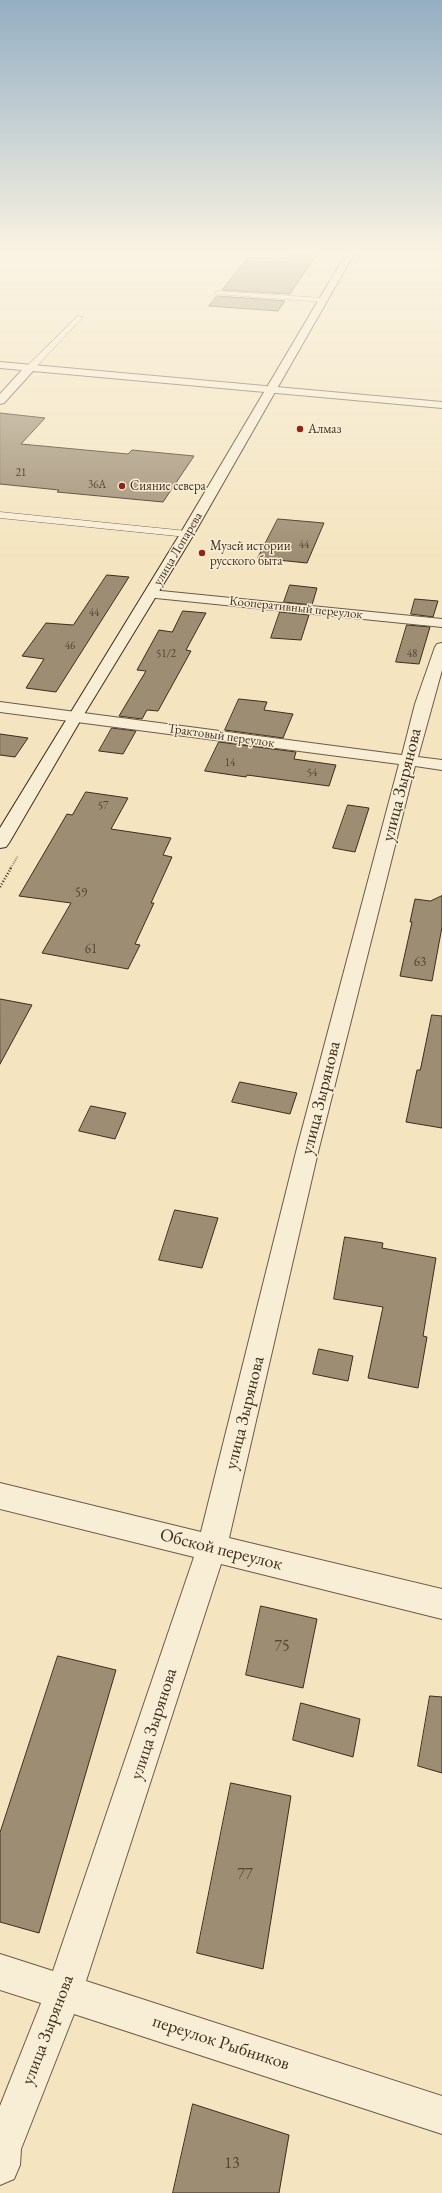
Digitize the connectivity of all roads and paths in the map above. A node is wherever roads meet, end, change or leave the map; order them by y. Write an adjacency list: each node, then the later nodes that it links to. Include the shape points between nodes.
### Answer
1 (43, 354): 4 (lane)
2 (291, 354): 5 (street, улица Лопарева)
3 (0, 365): 4 (street)
4 (30, 368): 5 (street); 6 (street)
5 (270, 391): 7 (street); 9 (street, улица Лопарева)
6 (0, 401)
7 (442, 405)
8 (0, 515): 9 (lane)
9 (187, 534): 10 (street, улица Лопарева)
10 (151, 594): 11 (street, Кооперативный переулок); 14 (street, улица Лопарева)
11 (442, 623)
12 (442, 647): 15 (street, улица Зырянова, via 423,704)
13 (0, 707): 14 (street, Трактовый переулок)
14 (75, 716): 15 (street, Трактовый переулок); 17 (street, улица Лопарева)
15 (409, 761): 16 (street, Трактовый переулок); 19 (street, улица Зырянова, via 307,1152)
16 (442, 765)
17 (0, 843)
18 (0, 1496): 19 (street, Обской переулок)
19 (212, 1548): 20 (street, Обской переулок); 22 (street, улица Зырянова)
20 (442, 1604)
21 (0, 1972): 22 (street, переулок Рыбников)
22 (64, 1992): 23 (street, переулок Рыбников); 24 (street, улица Зырянова, via 2,2149)
23 (442, 2116)
24 (0, 2165)

